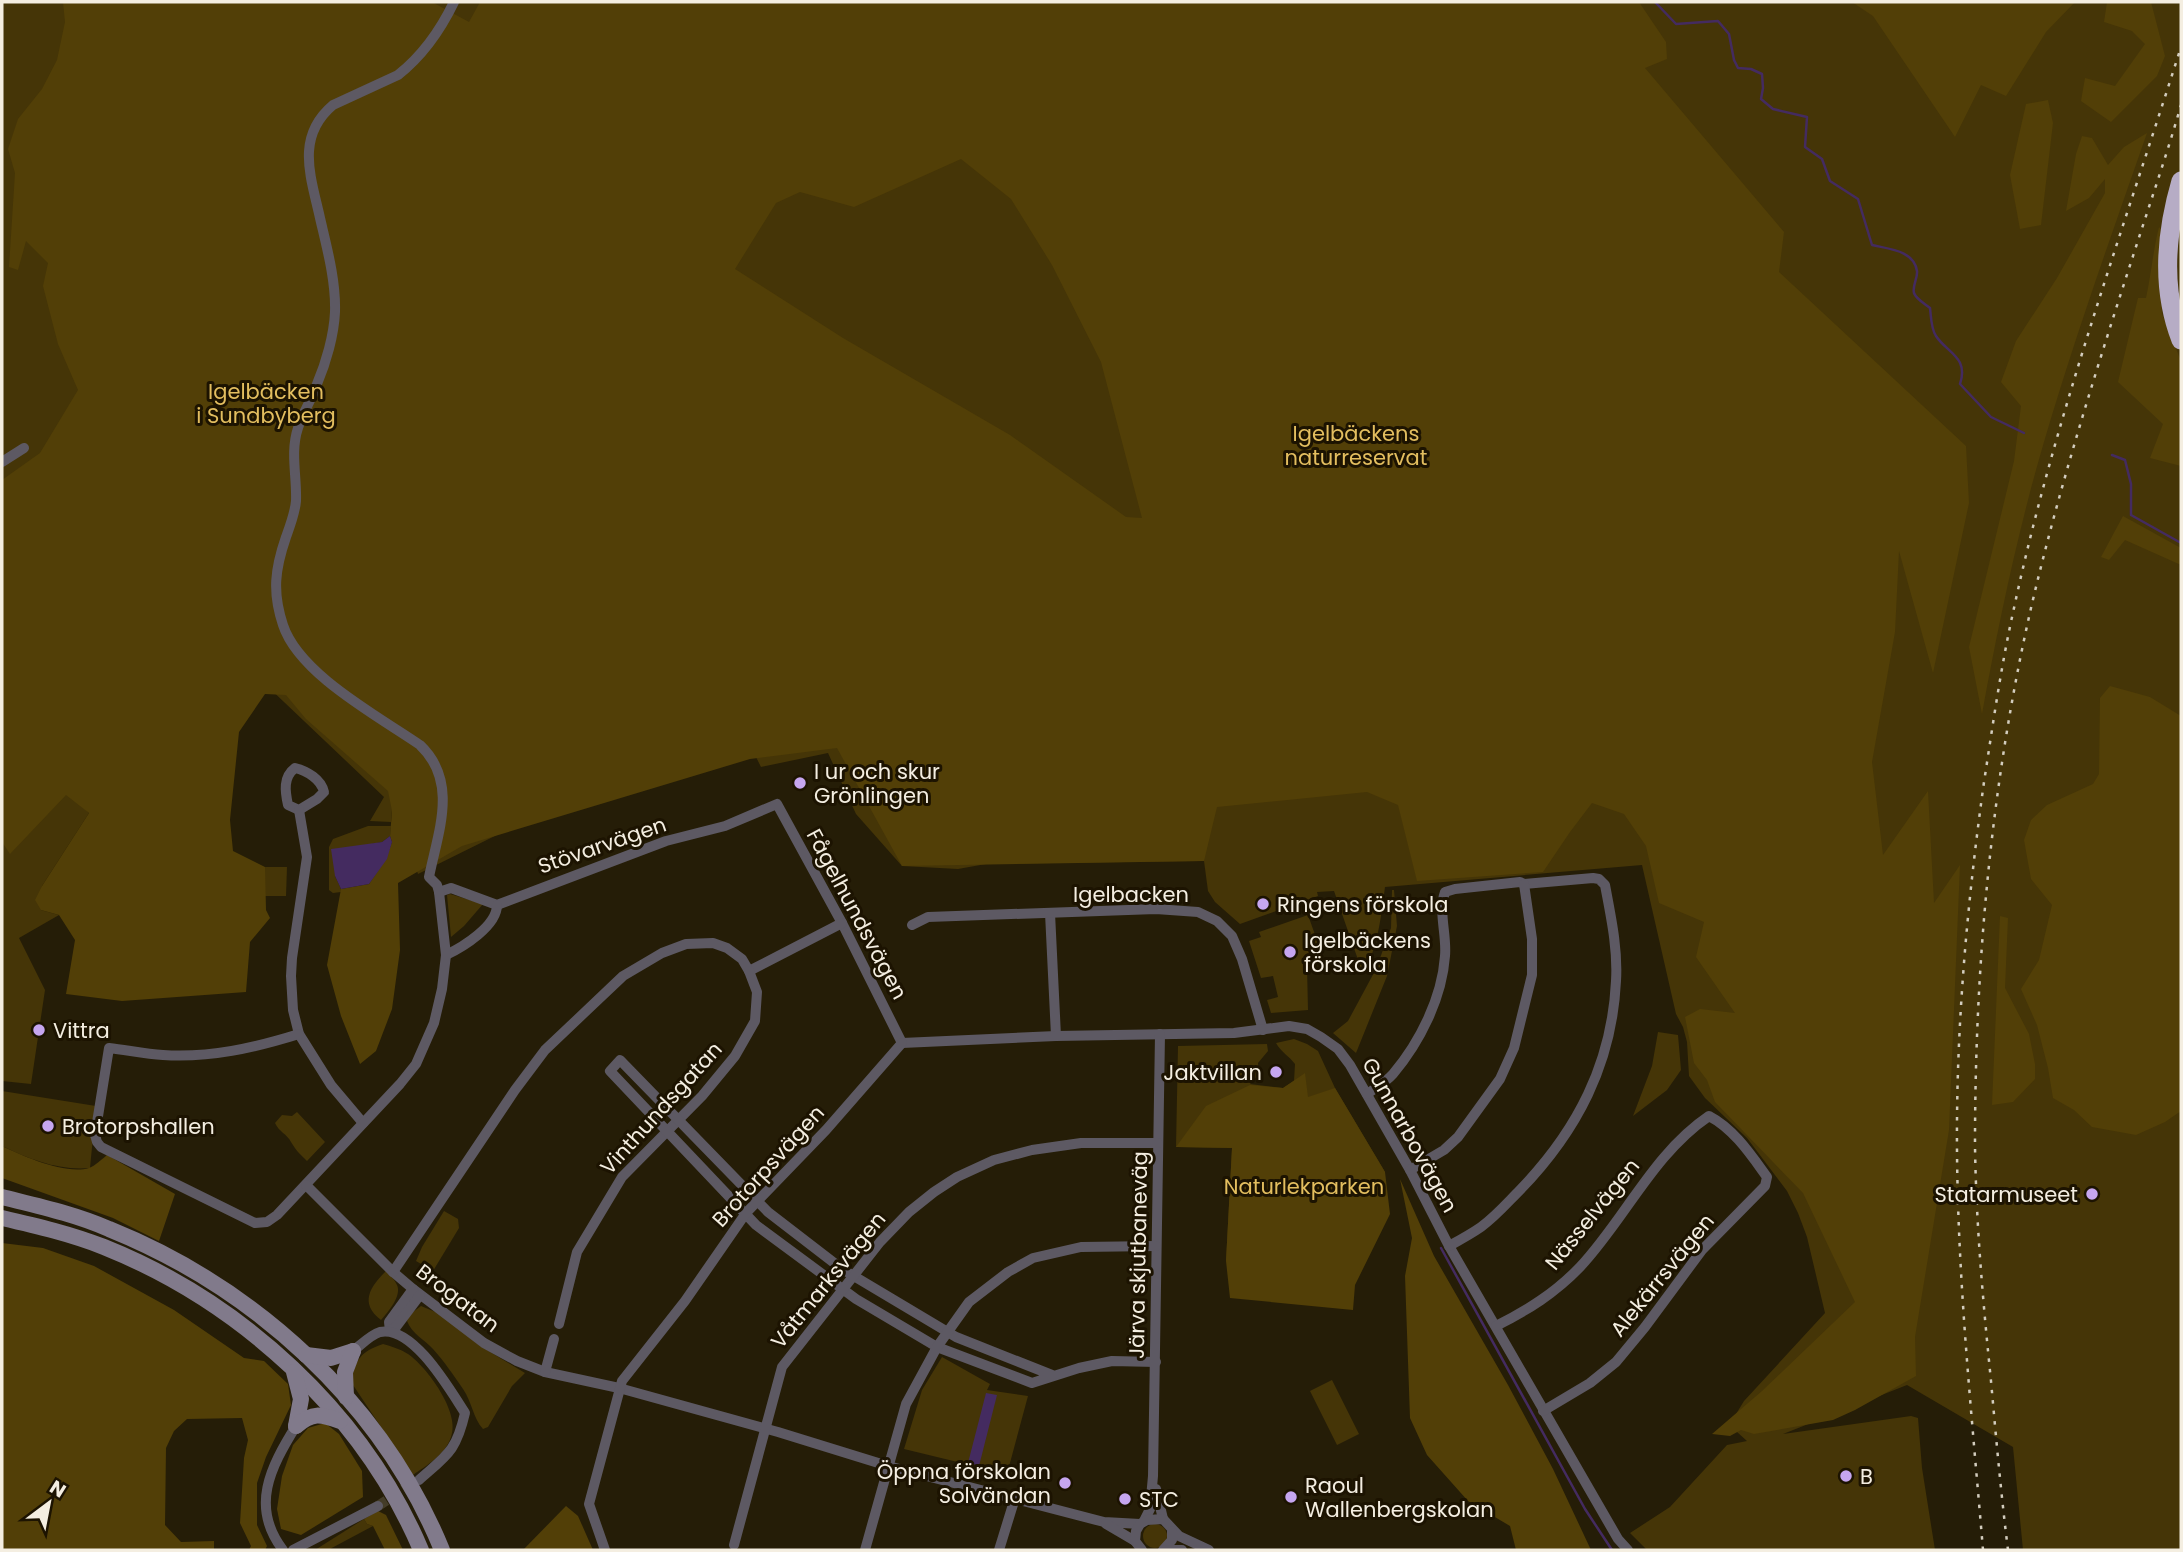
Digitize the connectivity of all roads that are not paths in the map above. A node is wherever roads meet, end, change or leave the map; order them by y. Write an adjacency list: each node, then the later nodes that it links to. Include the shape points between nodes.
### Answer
1 (454, 2): 9 (street, via 407,68 333,105 315,127 308,169 329,257 335,311 318,382 295,440 296,501 275,573 284,627 302,659 420,745 435,761 444,796 429,877)
2 (2181, 180): 3 (highway, via 2168,257)
3 (2181, 340)
4 (24, 448): 5 (street)
5 (2, 462)
6 (777, 804): 10 (street, Stövarvägen); 12 (street, Fågelhundsvägen)
7 (299, 810): 17 (street, via 307,857 290,976)
8 (1524, 884): 21 (street, via 1445,892 1445,955 1432,1010 1391,1076); 27 (street, via 1532,975 1514,1048 1500,1079 1458,1136); 34 (street, via 1593,878 1605,885 1615,938 1612,1021 1601,1062 1575,1121 1545,1164 1482,1226)
9 (439, 892): 10 (street, via 451,888); 14 (street)
10 (497, 905): 14 (street, via 490,922 463,947)
11 (1050, 913): 13 (street, Igelbacken, via 928,917); 16 (street, Igelbacken, via 1177,909 1217,921 1232,936 1242,959); 19 (street, Igelbacken)
12 (842, 923): 15 (street); 20 (street, Fågelhundsvägen)
13 (912, 925)
14 (446, 955): 24 (street, via 439,1008 427,1042 416,1064)
15 (749, 971): 23 (street, Vinthundsgatan, via 757,992 755,1021 735,1056); 35 (street, via 727,948 713,943 686,944 623,976 545,1050)
16 (1263, 1030): 18 (street, Gunnarbovägen); 21 (street, Gunnarbovägen, via 1289,1026 1321,1037 1338,1049)
17 (299, 1034): 24 (street, via 331,1085); 28 (street, via 213,1055 109,1048 95,1135 102,1147 255,1223 277,1215)
18 (1160, 1034): 19 (street, Gunnarbovägen); 26 (street, Järva skjutbaneväg)
19 (1056, 1036): 20 (street, Gunnarbovägen)
20 (902, 1043): 30 (street, Brotorpsvägen)
21 (1367, 1094): 27 (street, Gunnarbovägen)
22 (1709, 1116): 40 (street, Nässelvägen, via 1656,1167 1580,1267 1546,1298); 53 (street, Alekärrsvägen, via 1744,1146 1767,1177 1765,1186 1702,1250 1616,1362)
23 (679, 1121): 25 (street, Vinthundsgatan); 25 (street, via 620,1060 610,1071); 30 (street)
24 (363, 1123): 28 (street)
25 (668, 1132): 31 (street); 39 (street, Vinthundsgatan, via 622,1177 577,1252)
26 (1158, 1143): 33 (street, Järva skjutbaneväg); 36 (street, Våtmarksvägen, via 1081,1143 1032,1150 980,1165 909,1212)
27 (1410, 1170): 34 (street, Gunnarbovägen)
28 (306, 1185): 35 (street, Brogatan)
29 (2, 1198): 46 (main road, via 107,1228 181,1263 241,1301)
30 (757, 1201): 31 (street, Brotorpsvägen); 36 (street)
31 (746, 1213): 37 (street); 51 (street, Brotorpsvägen)
32 (2, 1218): 48 (main road, via 70,1235 165,1276 233,1319)
33 (1156, 1246): 42 (street, via 1081,1247 1033,1258 969,1302); 47 (street, Järva skjutbaneväg)
34 (1449, 1246): 40 (street, Gunnarbovägen)
35 (393, 1272): 38 (street, Brogatan)
36 (853, 1276): 37 (street, Våtmarksvägen); 42 (street)
37 (842, 1288): 44 (street); 56 (street, Våtmarksvägen, via 782,1367)
38 (416, 1292): 41 (street, via 389,1322); 49 (street, Brogatan, via 484,1343 517,1362)
39 (559, 1324)
40 (1496, 1326): 53 (street, Gunnarbovägen)
41 (390, 1331): 45 (street, via 374,1334); 58 (street, via 420,1351 465,1413 453,1449)
42 (946, 1332): 44 (street); 50 (street)
43 (554, 1339): 49 (street)
44 (937, 1347): 50 (street, via 1032,1383); 57 (street, via 906,1404)
45 (352, 1351): 46 (main road, via 331,1358); 52 (main road, via 345,1373)
46 (306, 1355): 52 (main road)
47 (1156, 1362): 50 (street, via 1112,1361); 61 (street, Järva skjutbaneväg, via 1153,1476)
48 (293, 1370): 54 (main road); 55 (main road, via 301,1399)
49 (545, 1371): 51 (street, Brogatan)
50 (1052, 1376)
51 (619, 1388): 56 (street, Brogatan); 71 (street, via 589,1504)
52 (346, 1397): 70 (main road, via 411,1488)
53 (1543, 1411): 77 (street, Gunnarbovägen)
54 (341, 1421): 55 (main road, via 320,1415); 69 (main road, via 393,1495)
55 (296, 1426): 67 (street, via 274,1468 265,1510)
56 (765, 1429): 57 (street, Brogatan); 65 (street, Våtmarksvägen)
57 (888, 1466): 59 (street, Brogatan); 72 (street)
58 (419, 1480)
59 (1015, 1498): 62 (street, Brogatan); 73 (street)
60 (378, 1506): 68 (street)
61 (1158, 1513): 63 (street); 63 (street); 64 (street)
62 (1104, 1522): 63 (street); 66 (street)
63 (1142, 1523): 66 (street, via 1136,1531)
64 (1172, 1531): 74 (street, via 1172,1541); 76 (street)
65 (734, 1545)
66 (1139, 1546)
67 (283, 1550)
68 (293, 1550)
69 (421, 1550)
70 (442, 1550)
71 (605, 1550)
72 (865, 1550)
73 (999, 1550)
74 (1163, 1550): 75 (street)
75 (1182, 1550)
76 (1209, 1550)
77 (1628, 1550)

